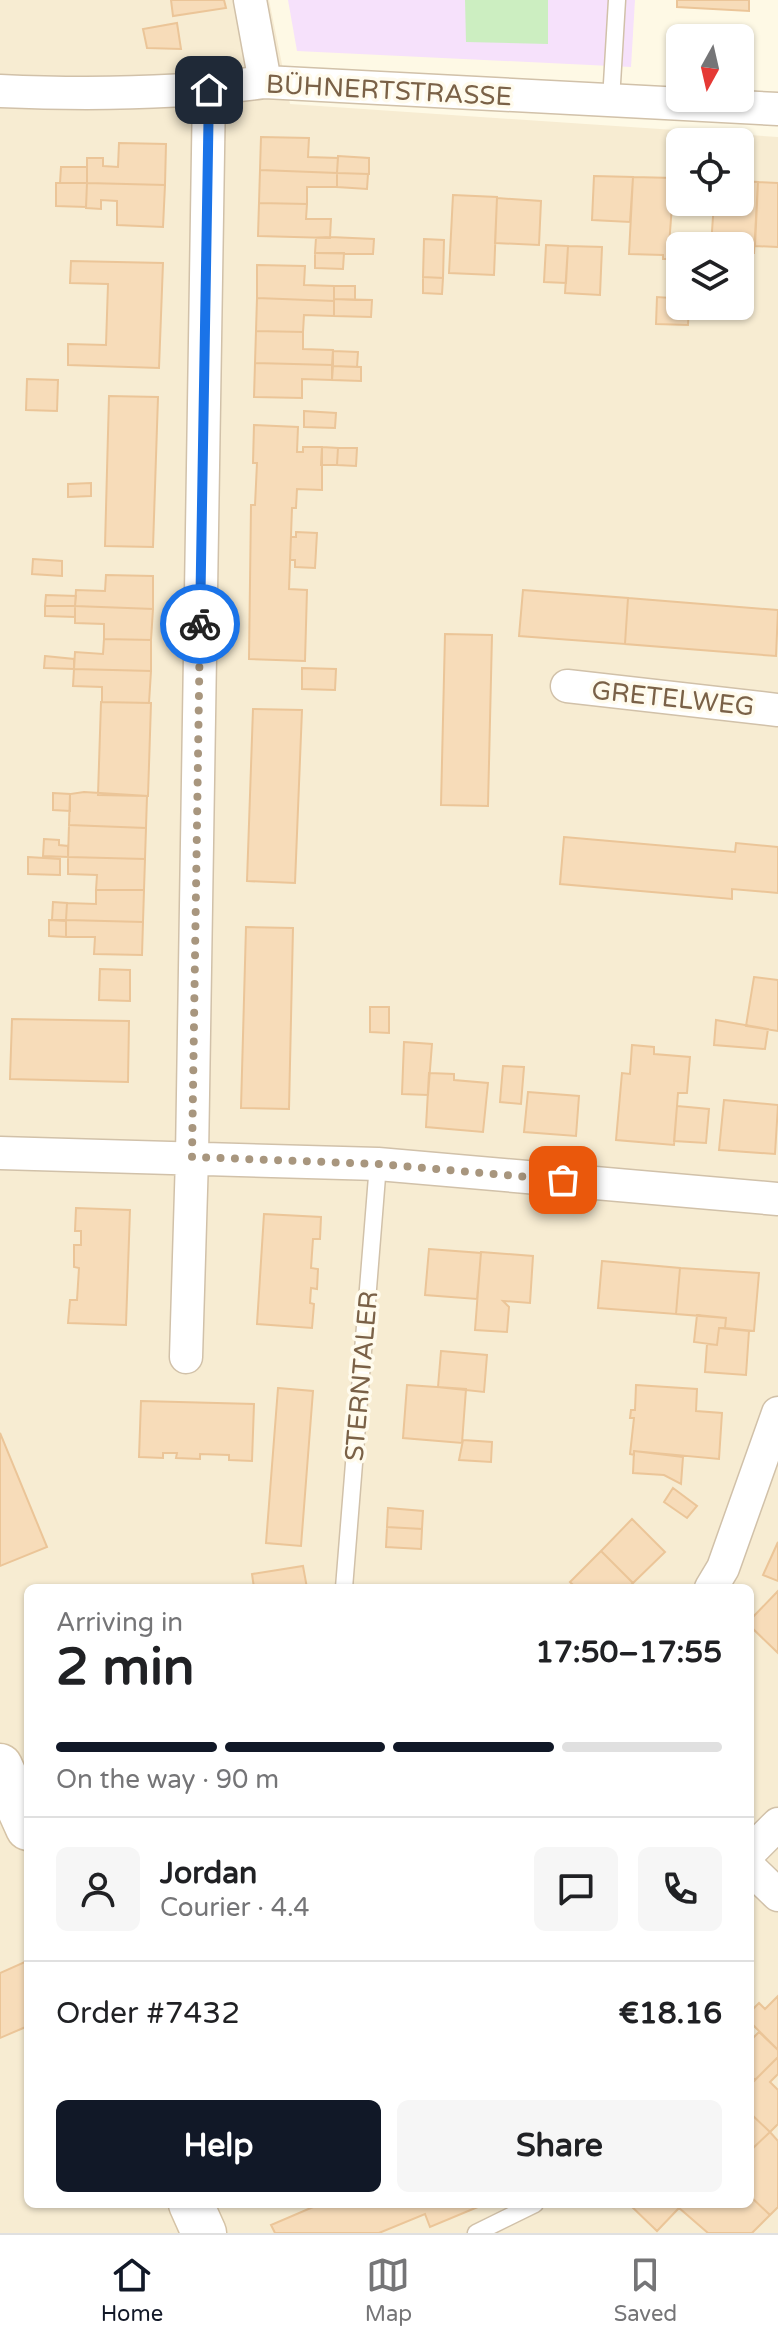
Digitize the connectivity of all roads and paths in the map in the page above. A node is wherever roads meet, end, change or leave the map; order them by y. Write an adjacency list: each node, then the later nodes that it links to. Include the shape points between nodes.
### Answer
1 (250, 0): 3 (street)
2 (617, 0): 6 (lane)
3 (265, 82): 4 (street, BÜHNERTSTRASSE); 6 (street, BÜHNERTSTRASSE)
4 (209, 90): 5 (street, BÜHNERTSTRASSE); 11 (street)
5 (0, 91)
6 (611, 100): 7 (street, BÜHNERTSTRASSE)
7 (778, 109)
8 (567, 686): 9 (street, GRETELWEG)
9 (778, 710)
10 (0, 1153): 11 (street)
11 (192, 1157): 12 (street); 14 (street)
12 (378, 1164): 13 (street); 16 (lane, STERNTALER)
13 (778, 1199)
14 (186, 1357)
15 (778, 1413): 17 (street)
16 (344, 1584)
17 (713, 1584)
18 (0, 1766): 19 (street)
19 (24, 1819)
20 (778, 1824): 21 (street)
21 (754, 1848)
22 (754, 1872): 23 (street)
23 (778, 1895)
24 (193, 2208): 26 (street)
25 (527, 2208): 27 (lane)
26 (204, 2233)
27 (476, 2233)

